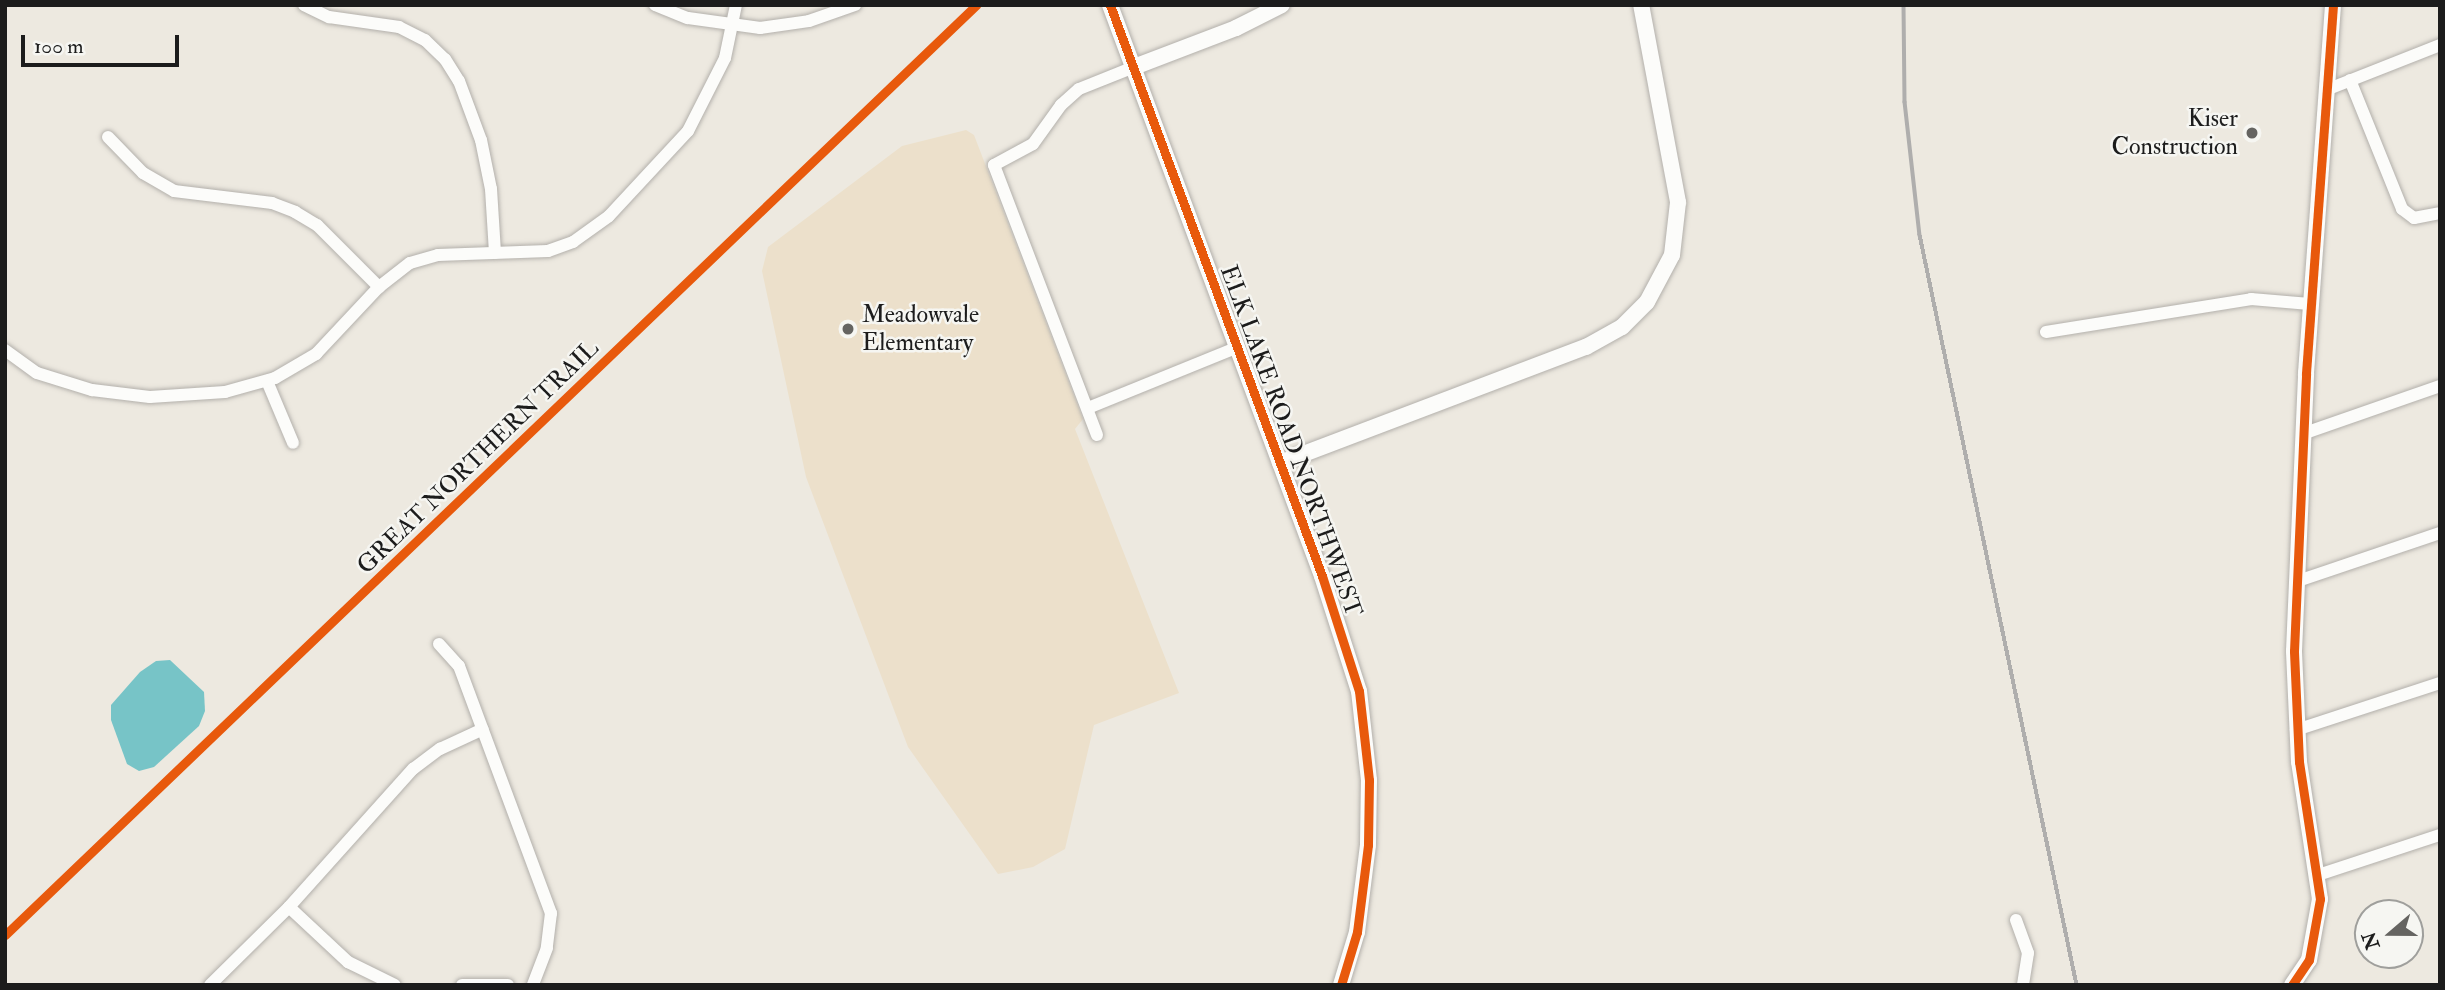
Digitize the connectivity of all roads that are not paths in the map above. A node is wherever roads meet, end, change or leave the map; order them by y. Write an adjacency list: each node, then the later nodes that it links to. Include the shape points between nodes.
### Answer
1 (304, 5): 16 (street, via 329,16 399,27 425,40 445,59 481,140 491,189)
2 (655, 5): 9 (street)
3 (736, 5): 9 (street)
4 (855, 5): 9 (street, via 793,24)
5 (1110, 5): 11 (street, ELK LAKE ROAD NORTHWEST)
6 (1282, 5): 11 (street, via 1236,29)
7 (1641, 5): 28 (street, via 1678,202 1672,255 1647,302 1622,327 1586,347)
8 (2333, 5): 13 (street)
9 (733, 27): 16 (street, via 712,89 688,131 609,216 561,247)
10 (2440, 45): 12 (street)
11 (1134, 66): 20 (street, ELK LAKE ROAD NORTHWEST); 24 (street, via 1079,89 1061,105 1033,144 994,164)
12 (2350, 80): 13 (street); 15 (street, via 2402,209 2414,218)
13 (2326, 89): 18 (street)
14 (108, 137): 17 (street, via 163,186 198,196 272,202 295,212 317,225)
15 (2440, 213)
16 (495, 253): 17 (street, via 423,258 397,270)
17 (379, 287): 22 (street, via 316,354)
18 (2311, 304): 19 (street, via 2251,299); 25 (street)
19 (2046, 332)
20 (1236, 348): 24 (street); 28 (street, ELK LAKE ROAD NORTHWEST)
21 (5, 350): 22 (street, via 37,373 111,393 188,397)
22 (268, 381): 27 (street)
23 (2440, 386): 25 (street)
24 (1087, 408): 26 (street)
25 (2305, 433): 30 (street)
26 (1097, 435)
27 (293, 443)
28 (1280, 463): 44 (street, ELK LAKE ROAD NORTHWEST, via 1359,691 1369,780 1368,845 1357,932)
29 (2440, 533): 30 (street)
30 (2298, 581): 34 (street)
31 (439, 644): 33 (street, via 458,666)
32 (2440, 684): 34 (street)
33 (483, 729): 37 (street, via 440,749 413,769); 43 (street, via 551,913 547,948)
34 (2296, 730): 36 (street)
35 (2440, 835): 36 (street)
36 (2318, 876): 46 (street, via 2317,932 2309,960)
37 (289, 907): 39 (street); 40 (street, via 348,962)
38 (2016, 919): 45 (street, via 2028,953)
39 (211, 985)
40 (395, 985)
41 (462, 985): 42 (street)
42 (509, 985)
43 (533, 985)
44 (1341, 985)
45 (2022, 985)
46 (2292, 985)

